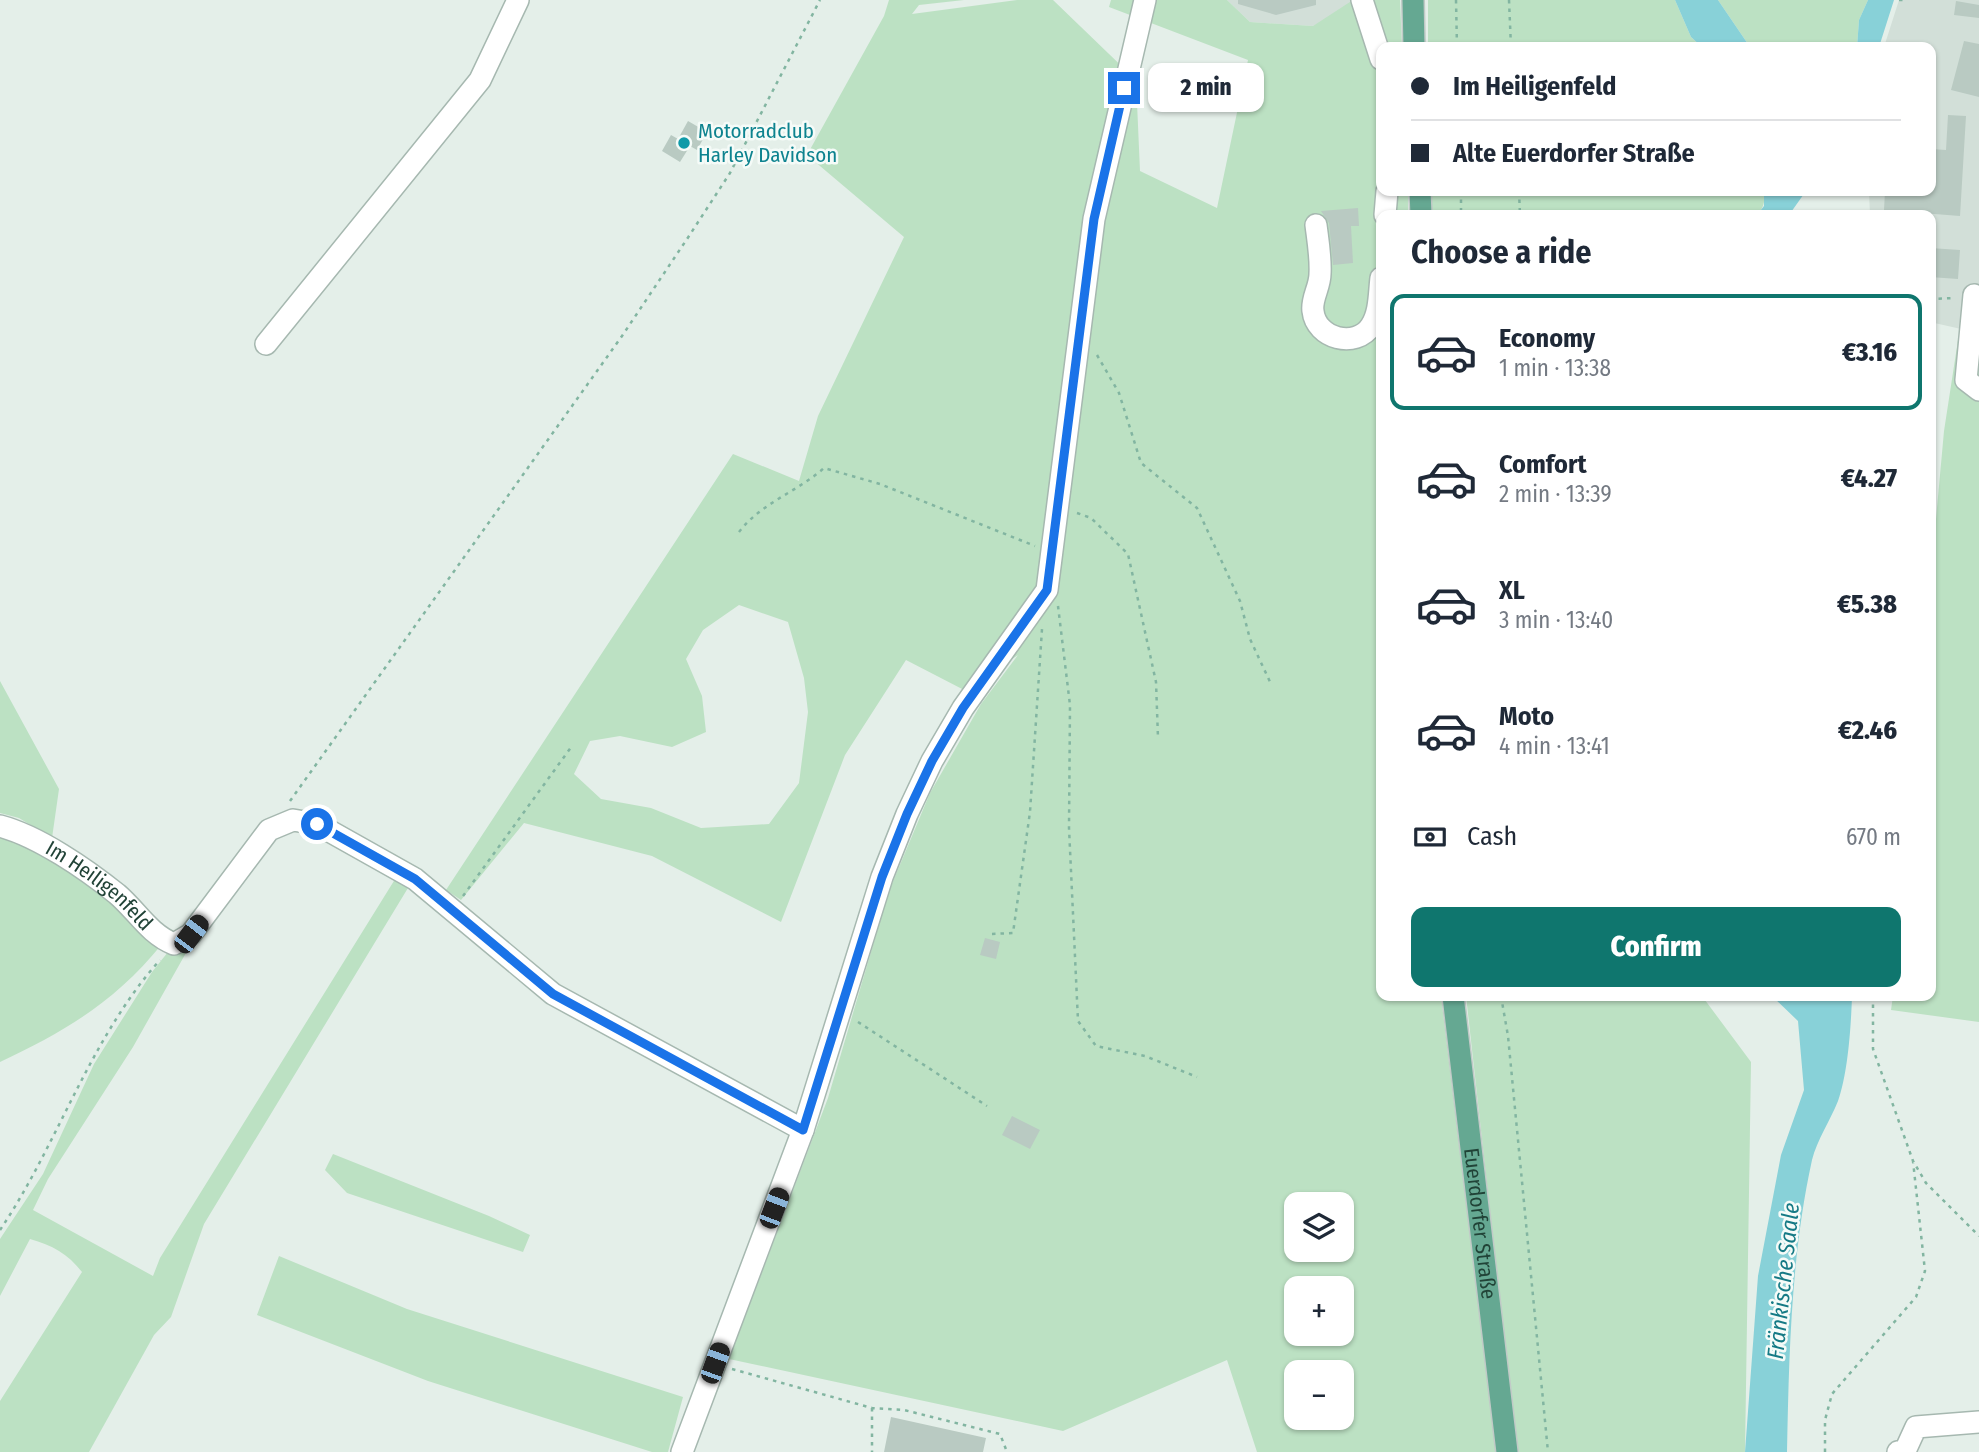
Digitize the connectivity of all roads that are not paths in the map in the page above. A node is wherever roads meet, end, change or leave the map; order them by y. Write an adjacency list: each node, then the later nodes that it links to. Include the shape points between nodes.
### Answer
1 (518, 0): 10 (street, via 480,80)
2 (1144, 0): 14 (street, via 1094,219 1047,590 963,708 932,761 882,877)
3 (1362, 0): 6 (street)
4 (1413, 0): 5 (main road)
5 (1414, 42)
6 (1376, 43)
7 (1316, 225): 9 (street, via 1320,274 1312,312 1317,323 1346,340 1370,328)
8 (1974, 295): 11 (street, via 1966,380)
9 (1376, 315)
10 (266, 344)
11 (1979, 390)
12 (0, 826): 14 (street, Im Heiligenfeld, via 24,832 117,895 159,938 174,944 191,934 270,830 293,820 317,824 415,879 553,994)
13 (1454, 1001): 17 (main road, Euerdorfer Straße)
14 (803, 1130): 16 (street)
15 (1979, 1422): 18 (street, via 1916,1427 1905,1451)
16 (682, 1452)
17 (1507, 1452)
18 (1898, 1452)

